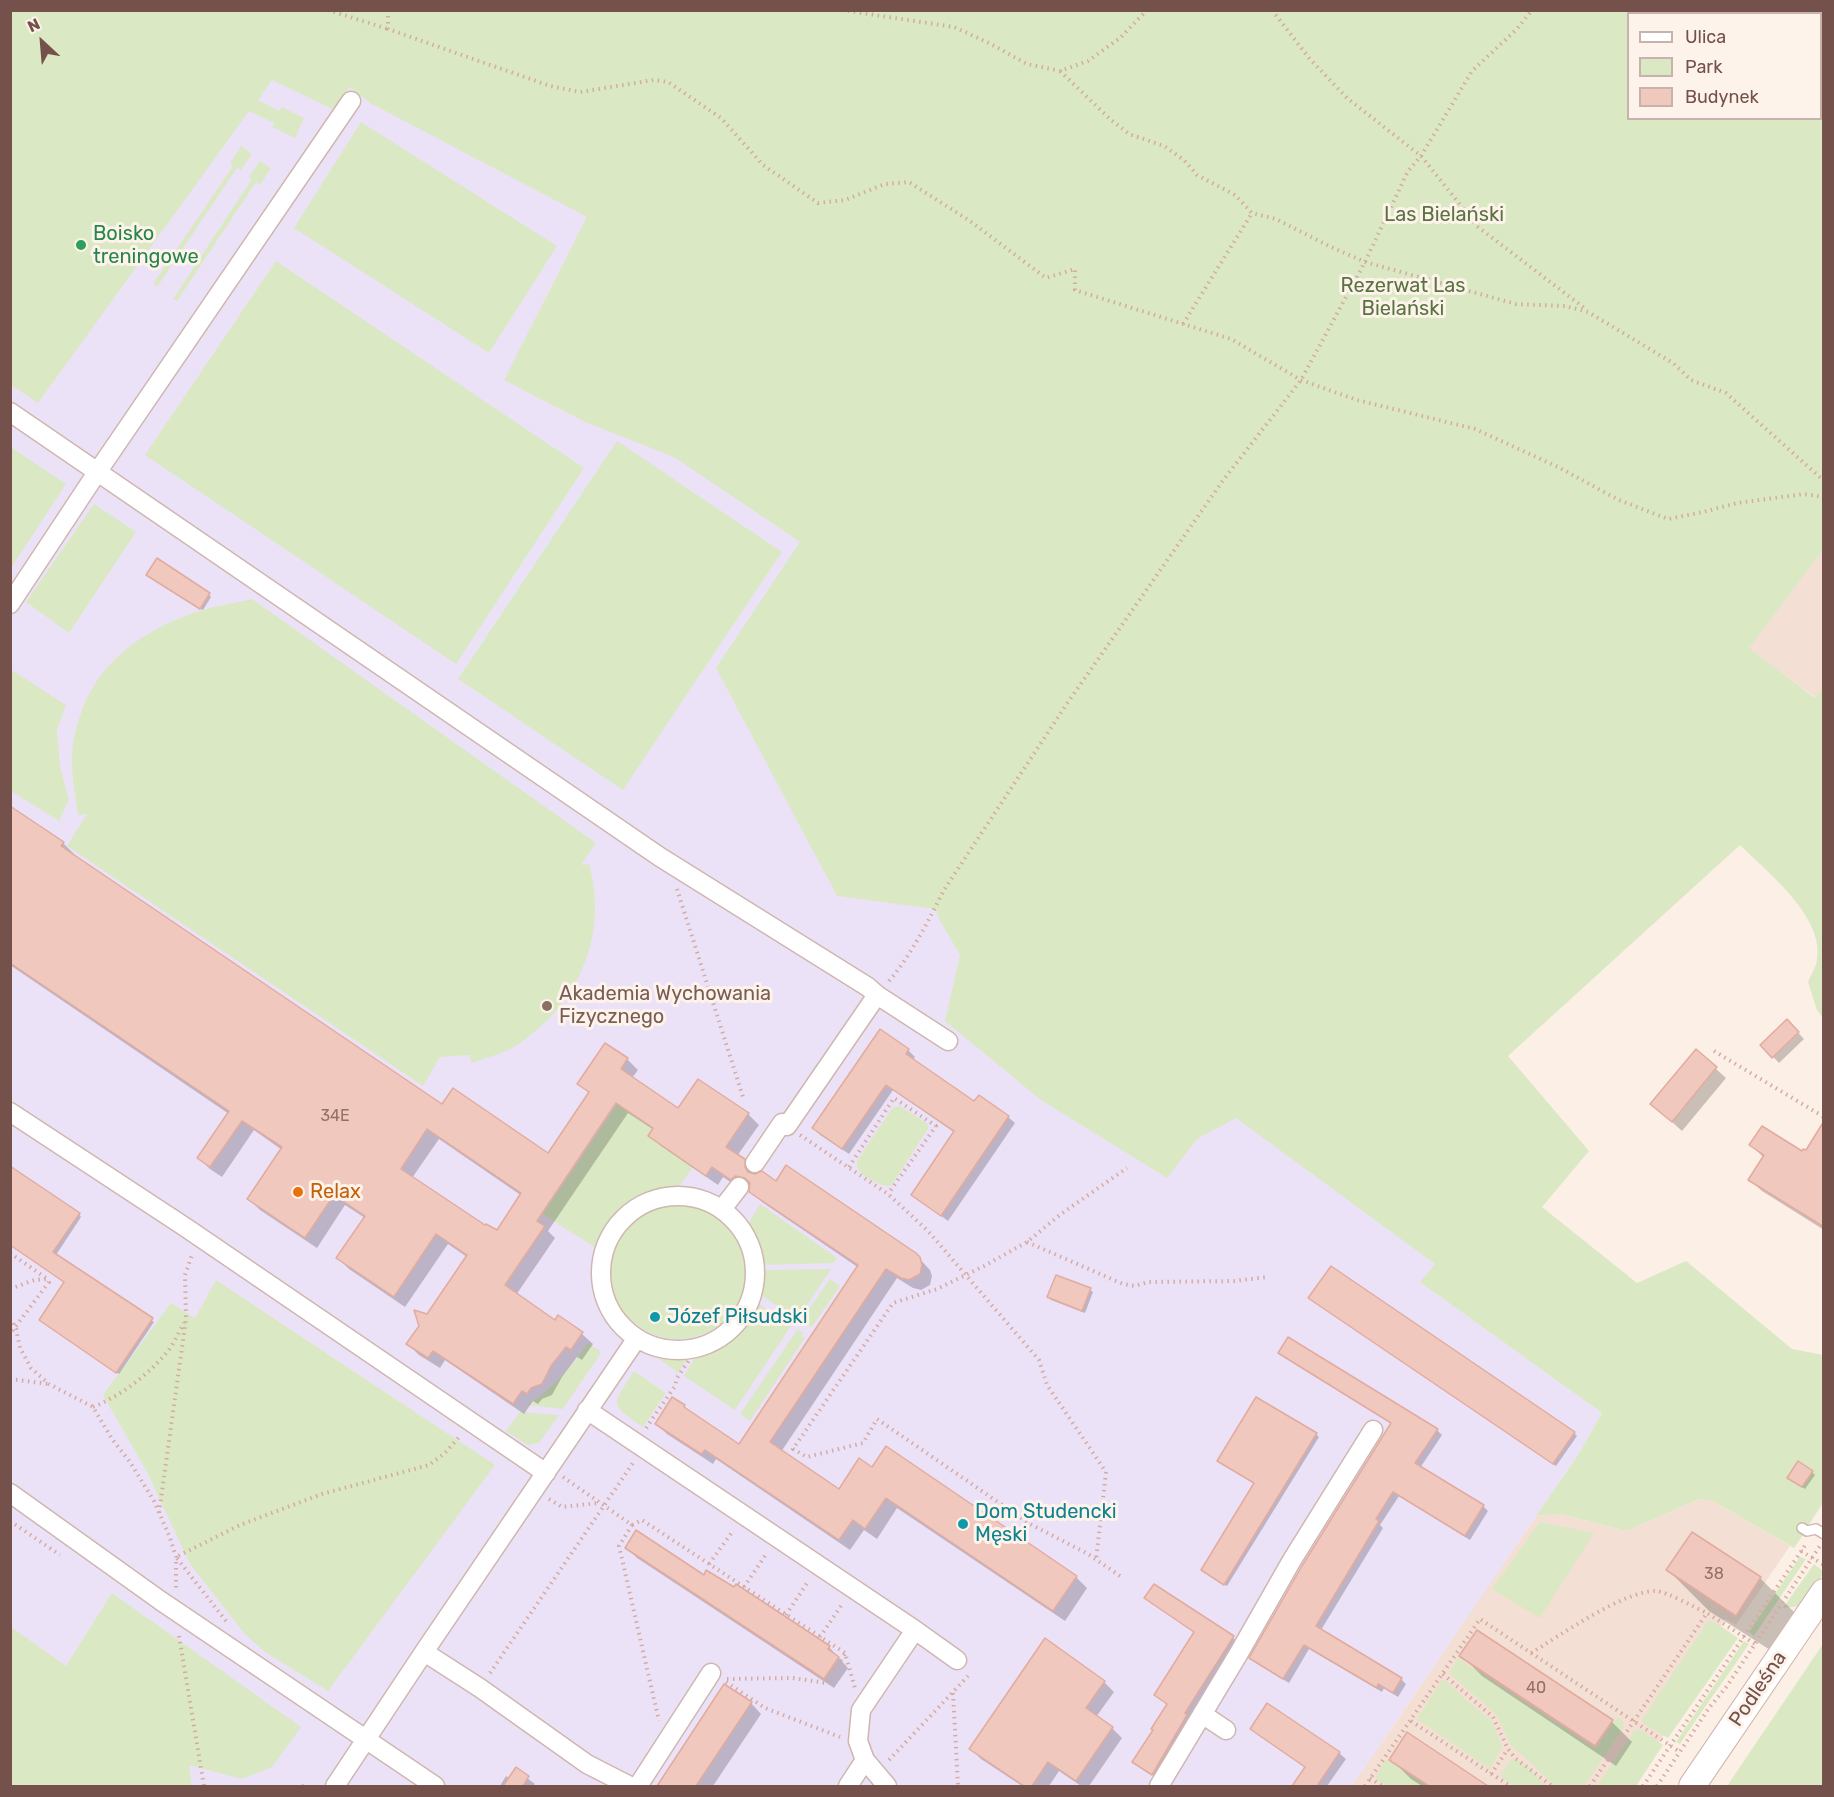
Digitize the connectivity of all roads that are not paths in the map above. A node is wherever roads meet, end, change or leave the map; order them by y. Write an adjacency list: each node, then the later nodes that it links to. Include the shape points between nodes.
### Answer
1 (351, 101): 3 (street)
2 (10, 412): 3 (street)
3 (98, 471): 4 (street); 5 (street, via 669,862)
4 (10, 604)
5 (877, 996): 6 (street); 8 (street, via 787,1126 782,1123)
6 (948, 1041)
7 (10, 1112): 14 (street)
8 (755, 1163)
9 (739, 1187): 10 (street)
10 (722, 1209): 11 (street, via 741,1228 752,1248 756,1272 753,1296 742,1317 726,1334 697,1348 658,1348); 11 (street, via 700,1198 672,1196 646,1203 623,1218 607,1241 601,1268 604,1295 616,1320)
11 (637, 1338): 12 (street)
12 (587, 1410): 14 (street); 19 (street, via 644,1439 744,1515)
13 (1373, 1430): 23 (street)
14 (547, 1470): 20 (street)
15 (10, 1493): 25 (street)
16 (1802, 1528): 17 (lane)
17 (1820, 1532)
18 (1824, 1592): 33 (street, Podleśna)
19 (915, 1630): 21 (street); 26 (street, via 861,1710 858,1741)
20 (424, 1652): 25 (street); 29 (street, via 587,1764)
21 (957, 1660)
22 (711, 1672): 30 (street)
23 (1202, 1714): 24 (street); 32 (street)
24 (1226, 1730)
25 (372, 1743): 27 (street); 28 (street)
26 (876, 1773): 31 (street)
27 (334, 1786)
28 (435, 1786)
29 (630, 1786)
30 (638, 1786)
31 (848, 1786)
32 (1159, 1786)
33 (1692, 1786)

